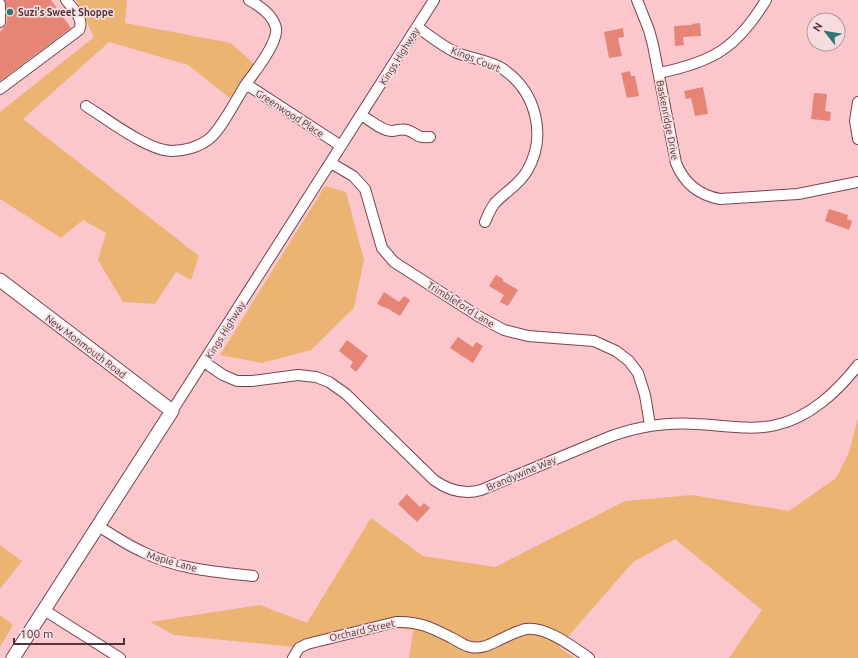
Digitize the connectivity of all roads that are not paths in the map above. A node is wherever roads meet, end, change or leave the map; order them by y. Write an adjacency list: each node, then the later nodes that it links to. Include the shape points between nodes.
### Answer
1 (66, 0): 11 (street, via 80,19 79,30)
2 (249, 0): 10 (street, Greenwood Place, via 260,6 277,29 267,55)
3 (434, 0): 8 (street, Kings Highway)
4 (637, 0): 9 (street, Baskenridge Drive, via 649,30)
5 (766, 0): 9 (street, via 754,20 736,40 717,54 689,66)
6 (0, 4): 7 (street)
7 (0, 22)
8 (417, 27): 14 (street, Kings Highway); 20 (street, Kings Court, via 454,52 489,62 503,69 520,85 531,102 537,135 531,163 518,183 494,204)
9 (659, 73): 19 (street, Baskenridge Drive, via 676,163 683,178 696,191 720,199 783,196)
10 (246, 84): 13 (street, via 209,139 183,150 166,151 150,146); 17 (street, Greenwood Place)
11 (0, 89)
12 (858, 102): 16 (street, via 855,122)
13 (86, 106)
14 (362, 114): 15 (street, via 386,130 393,132 407,129 421,138); 17 (street, Kings Highway)
15 (430, 137)
16 (858, 139)
17 (341, 146): 18 (street, Kings Highway)
18 (331, 163): 22 (street, Kings Highway); 25 (street, Trimbleford Lane, via 353,176 365,189 382,248 394,262 504,330 528,336 594,341 616,351 629,361 638,374 646,395)
19 (858, 182)
20 (484, 222)
21 (0, 280): 24 (main road, New Monmouth Road)
22 (204, 362): 24 (street, Kings Highway); 25 (street, Brandywine Way, via 237,381 298,374 329,382 346,394 434,480 444,487 461,492 481,490 618,433)
23 (858, 364): 25 (street, Brandywine Way, via 839,386 820,402 783,423 754,428 695,424)
24 (172, 411): 26 (main road, Kings Highway)
25 (650, 425)
26 (98, 526): 27 (street, Maple Lane, via 156,558 200,569); 28 (main road, Kings Highway)
27 (253, 576)
28 (44, 610): 29 (street); 30 (main road, Kings Highway)
29 (106, 654): 31 (street)
30 (13, 658)
31 (120, 658)
32 (294, 658): 33 (street, Orchard Street, via 299,648 320,640 396,622 425,625 472,648 482,647 521,630 534,629 562,640)
33 (589, 658)

